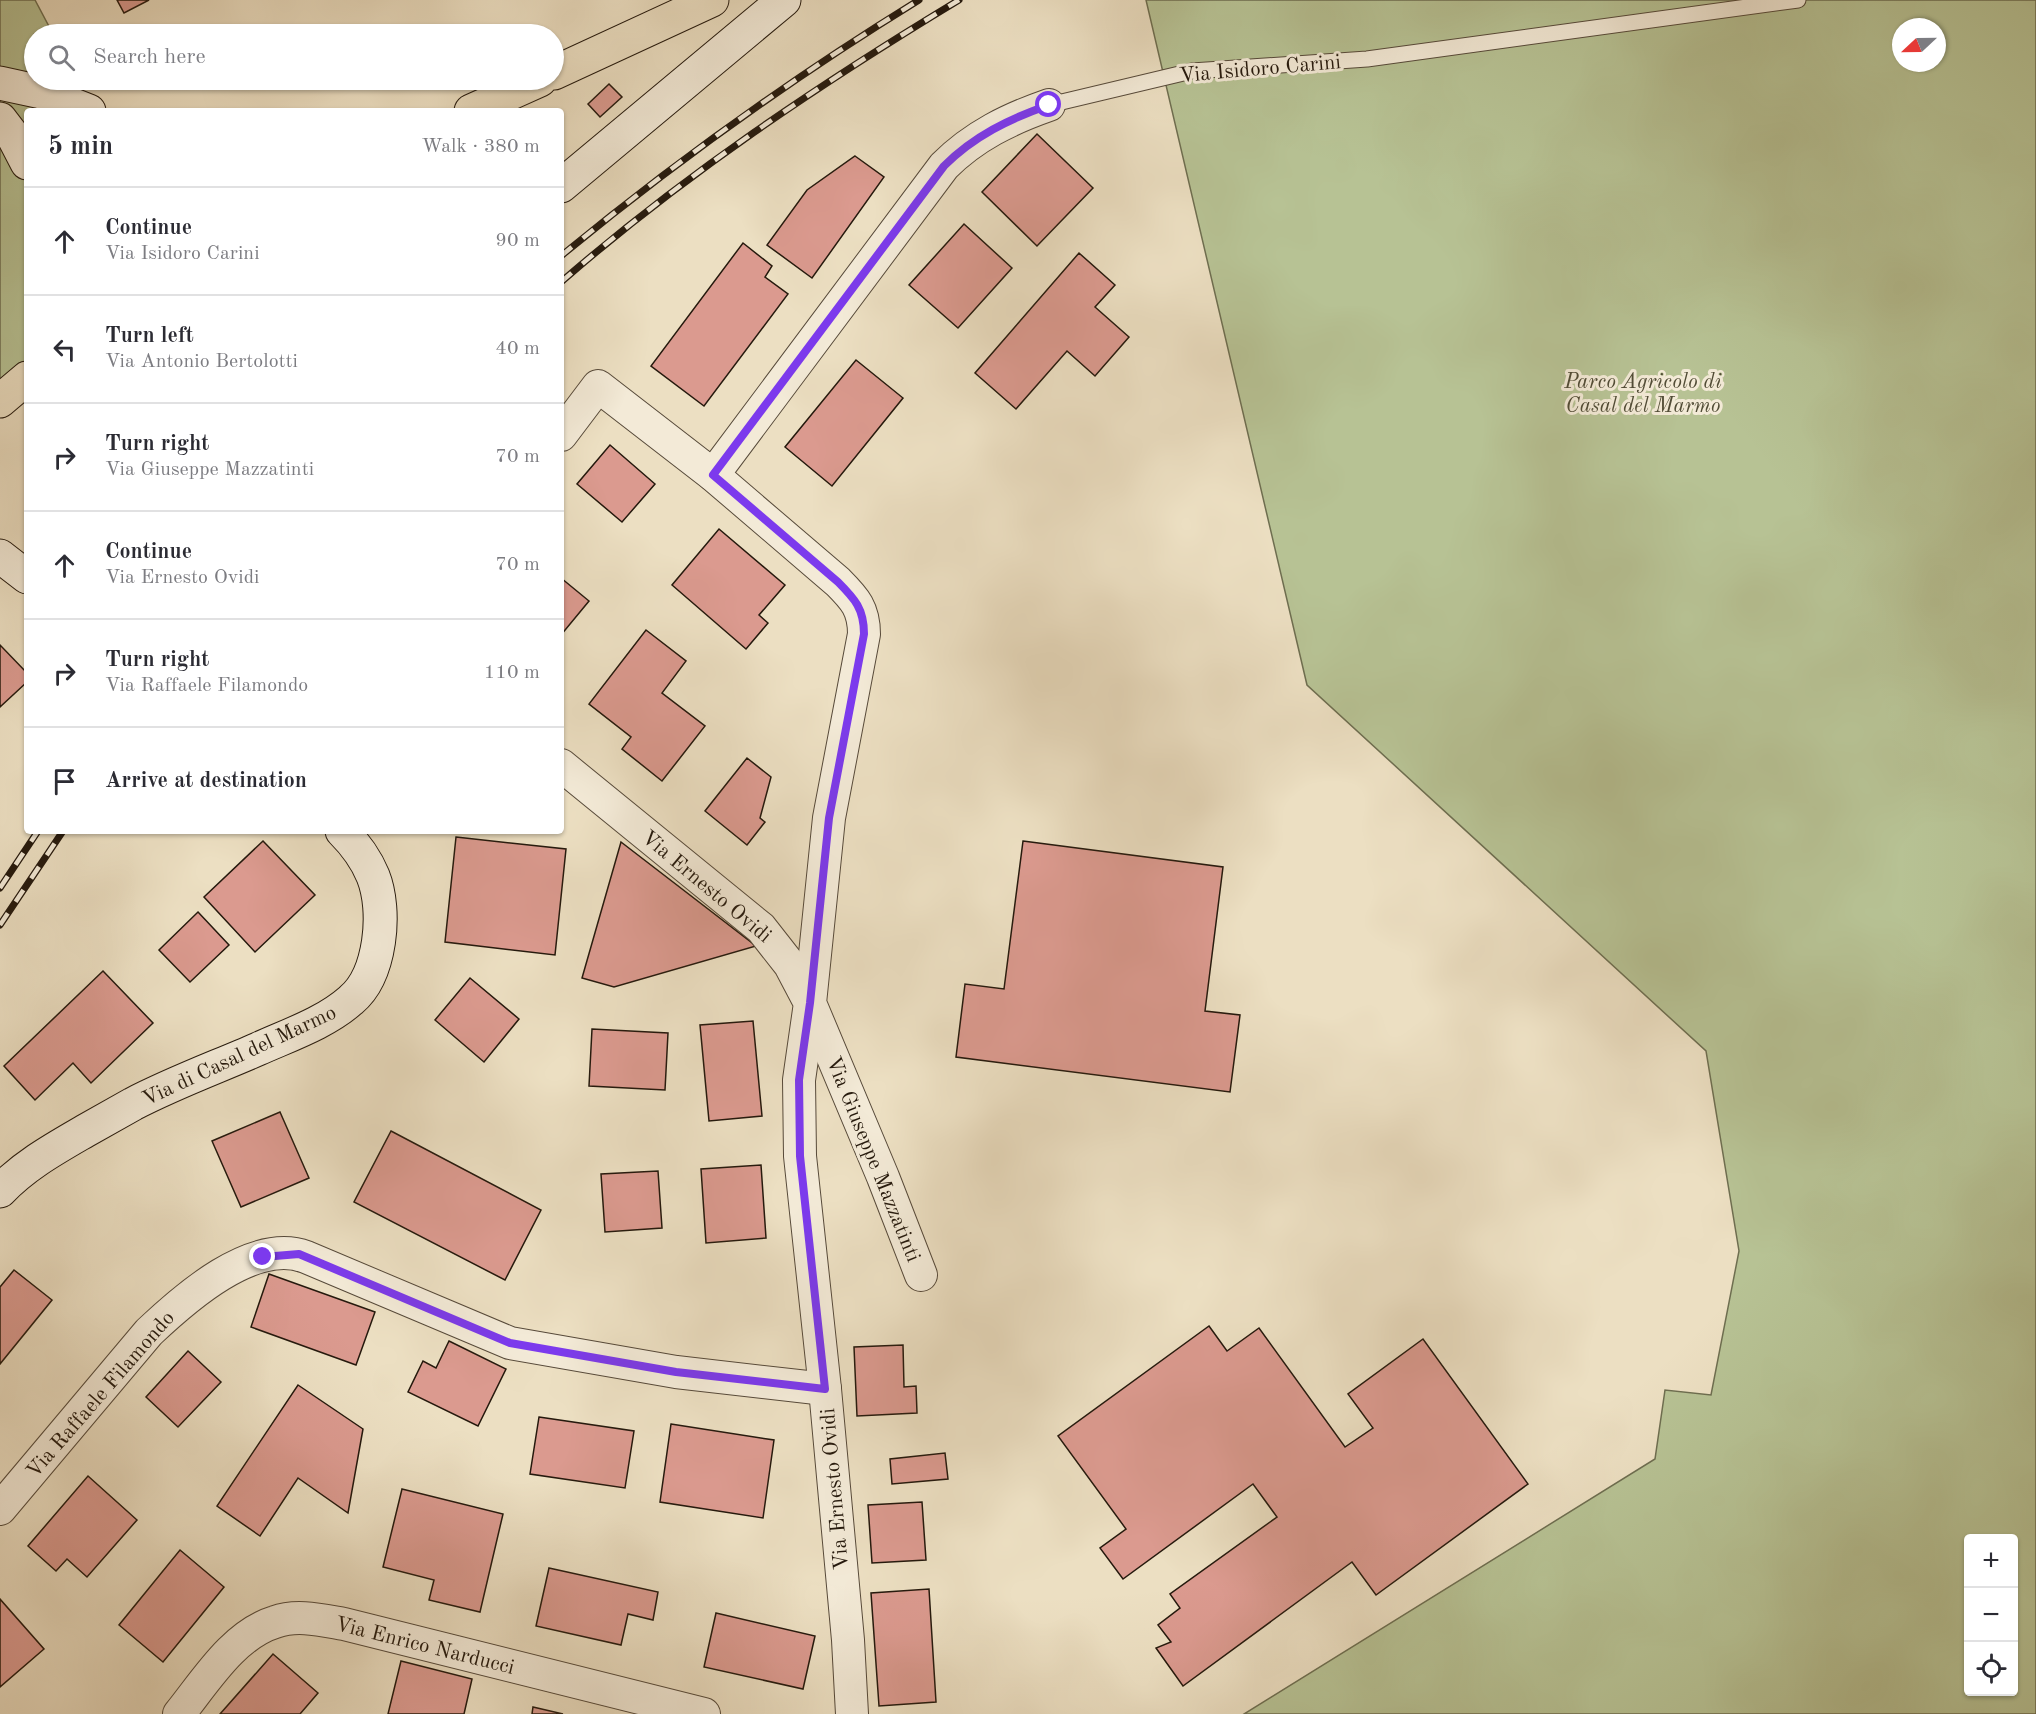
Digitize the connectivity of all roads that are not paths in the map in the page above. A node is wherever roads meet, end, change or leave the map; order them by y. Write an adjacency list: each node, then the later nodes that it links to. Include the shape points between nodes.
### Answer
1 (784, 0): 16 (main road)
2 (1798, 0): 10 (lane, Via Isidoro Carini, via 1367,58 1192,71)
3 (691, 4): 4 (main road)
4 (564, 68)
5 (0, 83): 6 (main road)
6 (24, 88)
7 (32, 90): 11 (main road)
8 (518, 90): 12 (main road)
9 (0, 94): 13 (main road)
10 (1049, 105): 20 (street, Via Isidoro Carini, via 980,136 944,166)
11 (81, 108)
12 (478, 108)
13 (24, 115)
14 (0, 119): 15 (main road)
15 (24, 157)
16 (564, 183)
17 (24, 381): 18 (main road)
18 (0, 401)
19 (564, 431): 20 (street, via 598,386)
20 (713, 475): 23 (street, Via Giuseppe Mazzatinti, via 838,582 855,599 864,619 829,818)
21 (564, 767): 23 (street, Via Ernesto Ovidi, via 762,928 790,965)
22 (345, 834): 24 (main road, Via di Casal del Marmo, via 368,865 380,909 379,939 362,989 329,1015 300,1030 134,1104 43,1155)
23 (810, 1003): 25 (street, Via Giuseppe Mazzatinti); 26 (street, Via Ernesto Ovidi, via 799,1080 800,1156)
24 (0, 1191)
25 (921, 1275)
26 (825, 1389): 27 (street, Via Raffaele Filamondo, via 676,1372 510,1343 306,1257 277,1255 246,1262 222,1274 175,1308 149,1332); 30 (street, Via Ernesto Ovidi)
27 (0, 1509)
28 (179, 1714): 29 (street, Via Enrico Narducci, via 224,1660 258,1629 276,1621 308,1618)
29 (704, 1714)
30 (852, 1714)

